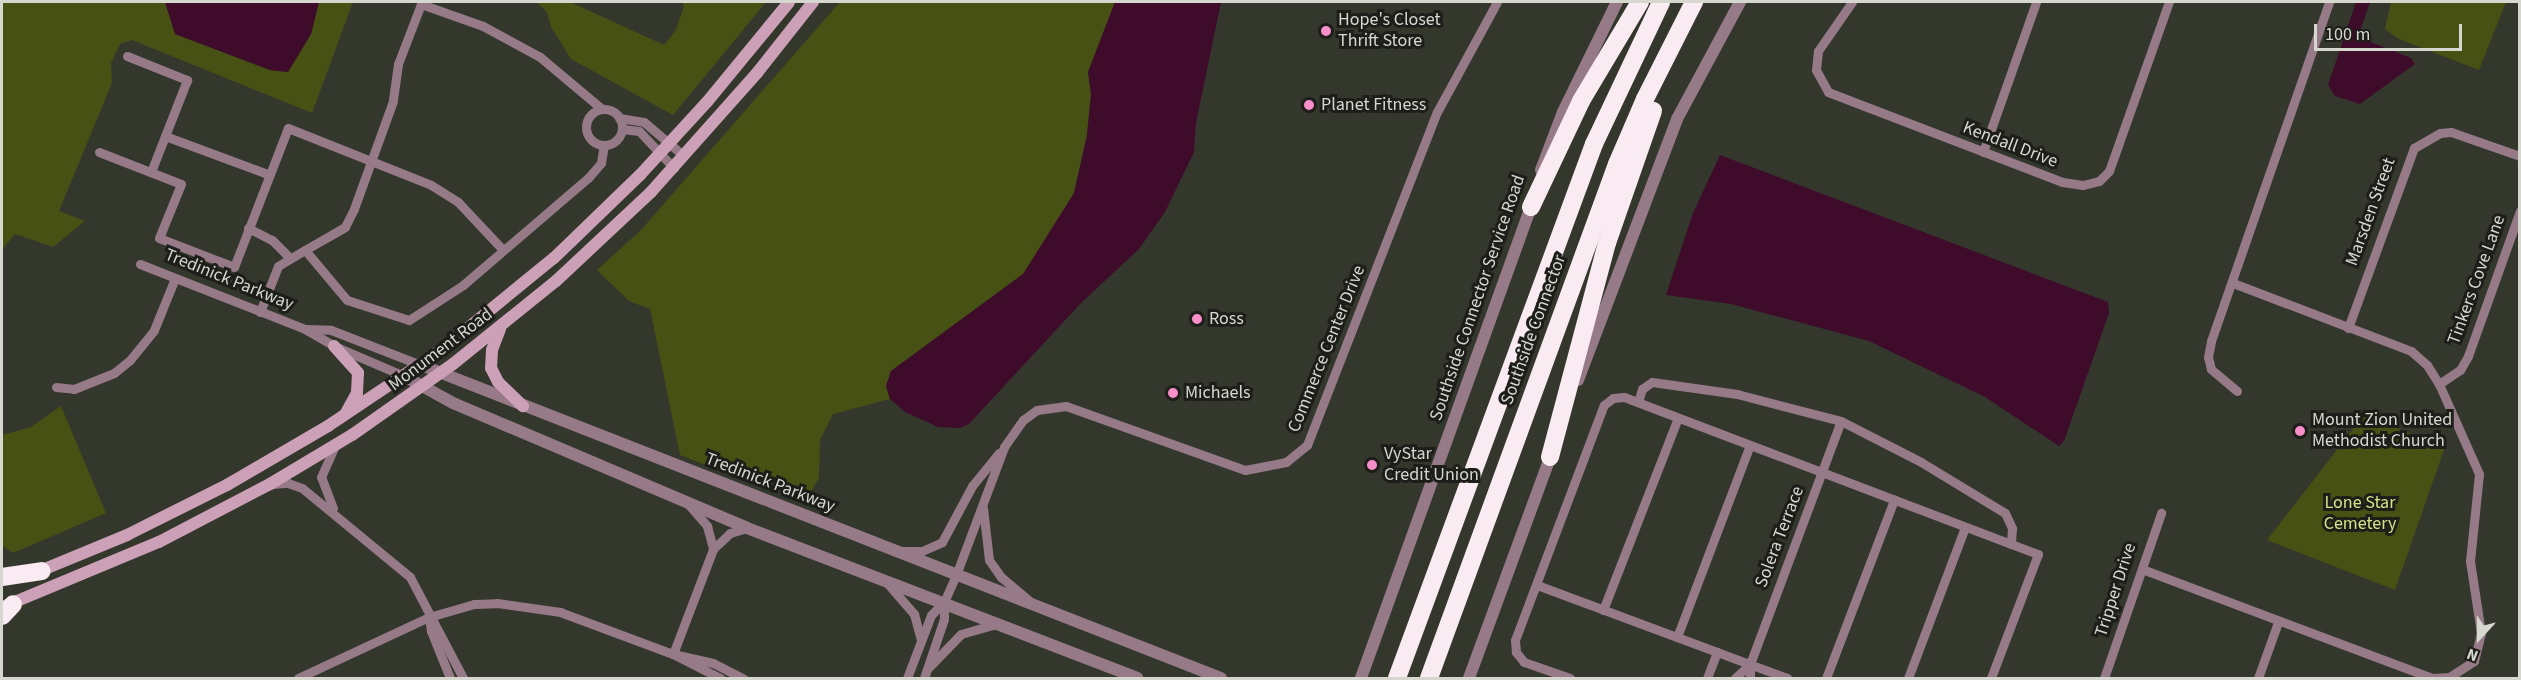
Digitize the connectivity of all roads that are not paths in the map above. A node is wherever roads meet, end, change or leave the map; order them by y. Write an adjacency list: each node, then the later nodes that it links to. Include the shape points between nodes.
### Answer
1 (789, 2): 19 (main road, Monument Road)
2 (813, 2): 24 (main road, Monument Road)
3 (1497, 2): 57 (street, Commerce Center Drive, via 1437,112 1314,435 1298,454 1275,466 1245,470 1054,405 1023,420)
4 (1617, 2): 30 (street, Southside Connector Service Road, via 1563,112)
5 (1640, 2): 30 (highway, via 1581,101)
6 (1661, 2): 102 (highway, Southside Connector, via 1594,144)
7 (1694, 2): 103 (highway, Southside Connector, via 1617,164)
8 (1704, 2): 59 (highway, via 1665,81 1606,243)
9 (1740, 2): 59 (street, via 1677,119)
10 (1852, 2): 22 (street, Kendall Drive, via 1818,51 1816,70 1828,92)
11 (2036, 2): 22 (street)
12 (2169, 2): 22 (street, Kendall Drive, via 2109,171 2099,181 2083,185 2062,182)
13 (2328, 4): 38 (street)
14 (127, 56): 18 (street, via 187,80)
15 (602, 109): 16 (street); 20 (street, via 592,113 586,128 589,138); 26 (street, via 540,57 483,26 421,4 398,64 393,101)
16 (619, 118): 17 (street); 19 (street, via 644,122)
17 (622, 129): 20 (street, via 614,141); 23 (street, via 639,131)
18 (165, 136): 28 (street); 29 (street)
19 (671, 143): 23 (main road, Monument Road); 24 (street)
20 (604, 145): 34 (street, via 602,163 588,178)
21 (99, 152): 28 (street)
22 (1983, 152)
23 (660, 154): 27 (street); 44 (main road, Monument Road, via 554,258)
24 (684, 156): 27 (main road, Monument Road)
25 (2520, 156): 41 (street, Marsden Street, via 2451,132 2440,133 2414,148 2406,161)
26 (372, 159): 29 (street, via 288,128); 33 (street, via 345,227); 34 (street, via 409,174 458,202)
27 (674, 168): 40 (main road, Monument Road, via 612,231)
28 (152, 172): 32 (street, via 181,184 159,238 234,267)
29 (268, 174): 32 (street)
30 (1531, 207): 101 (street, Southside Connector Service Road)
31 (2520, 211): 47 (street, Tinkers Cove Lane, via 2468,356 2460,370)
32 (248, 228): 35 (street, via 272,240)
33 (305, 250): 34 (street, via 347,300 409,320 463,285); 35 (street)
34 (503, 250)
35 (289, 257): 39 (street, via 278,267)
36 (140, 264): 37 (street, Tredinick Parkway)
37 (176, 278): 39 (street, Tredinick Parkway); 49 (street, via 154,330 130,360 114,373 74,389)
38 (2233, 283): 41 (street); 50 (street, via 2208,357 2219,378)
39 (260, 312): 42 (street, Tredinick Parkway)
40 (501, 327): 45 (main road, Monument Road); 52 (main road, via 492,350 491,368 498,382)
41 (2348, 328): 47 (street, via 2411,351 2427,365)
42 (305, 329): 43 (street, Tredinick Parkway); 44 (street, Tredinick Parkway, via 331,330)
43 (334, 346): 46 (street, Tredinick Parkway); 53 (main road, via 358,373 357,393)
44 (421, 365): 45 (street, Tredinick Parkway); 46 (main road, Monument Road)
45 (440, 373): 48 (main road, Monument Road); 52 (street, Tredinick Parkway)
46 (405, 376): 48 (street, Tredinick Parkway); 53 (main road, Monument Road)
47 (2439, 384): 115 (street, via 2479,474 2470,561 2481,633 2474,661 2449,677)
48 (423, 386): 56 (main road, Monument Road); 63 (street, Tredinick Parkway, via 453,403)
49 (56, 387)
50 (2237, 391)
51 (1638, 402): 54 (street); 55 (street, via 1642,389 1652,382 1737,394); 77 (street, via 1613,398 1604,405)
52 (523, 406): 71 (street, Tredinick Parkway)
53 (345, 416): 73 (main road, Monument Road, via 175,512)
54 (1678, 418): 58 (street); 82 (street)
55 (1841, 421): 60 (street, Solera Terrace); 69 (street, via 2005,513 2012,528)
56 (334, 446): 61 (main road, Monument Road); 66 (street, via 321,477)
57 (1004, 447): 64 (street, Commerce Center Drive); 71 (street, via 972,486 942,542 922,551)
58 (1749, 447): 60 (street); 86 (street)
59 (1550, 457): 104 (street)
60 (1821, 473): 62 (street); 90 (street, Solera Terrace)
61 (270, 484): 66 (street, via 288,483 302,488); 81 (main road, Monument Road, via 159,542)
62 (1894, 500): 67 (street); 110 (street)
63 (687, 502): 68 (street, Tredinick Parkway); 70 (street, via 707,526)
64 (983, 502): 74 (street, Commerce Center Drive); 80 (street, via 988,560 1001,577)
65 (2161, 513): 72 (street, Tripper Drive)
66 (337, 516): 83 (street, via 410,577)
67 (1965, 527): 69 (street); 111 (street)
68 (747, 528): 70 (street, via 730,533); 76 (street, Tredinick Parkway)
69 (2011, 544): 112 (street, via 2038,554)
70 (713, 549): 89 (street)
71 (894, 551): 74 (street, Tredinick Parkway)
72 (2142, 569): 84 (street); 113 (street, Tripper Drive)
73 (42, 571): 75 (highway); 78 (main road, Monument Road)
74 (956, 575): 79 (street, Commerce Center Drive); 80 (street, Tredinick Parkway)
75 (2, 577)
76 (882, 579): 79 (street, Tredinick Parkway); 87 (street, via 914,614)
77 (1537, 585): 82 (street); 105 (street, via 1515,640 1516,652 1524,662)
78 (2, 586)
79 (944, 602): 85 (street, Tredinick Parkway); 87 (street, Commerce Center Drive, via 931,615); 91 (street, Commerce Center Drive, via 944,620)
80 (1036, 606): 100 (street, Tredinick Parkway)
81 (5, 609)
82 (1604, 610): 86 (street)
83 (429, 617): 89 (street, via 474,604 532,605); 92 (street); 93 (street); 94 (street)
84 (2278, 622): 114 (street); 115 (street)
85 (999, 624): 91 (street, via 960,634); 99 (street, Tredinick Parkway)
86 (1677, 637): 88 (street)
87 (921, 640): 97 (street, Commerce Center Drive)
88 (1717, 652): 90 (street); 106 (street)
89 (673, 654): 95 (street); 96 (street, via 703,660)
90 (1750, 664): 107 (street, Solera Terrace); 108 (street, Solera Terrace); 109 (street)
91 (928, 668): 98 (street, Commerce Center Drive)
92 (300, 678)
93 (450, 678)
94 (463, 678)
95 (720, 678)
96 (743, 678)
97 (907, 678)
98 (924, 678)
99 (1137, 678)
100 (1221, 678)
101 (1361, 678)
102 (1397, 678)
103 (1429, 678)
104 (1469, 678)
105 (1570, 678)
106 (1707, 678)
107 (1735, 678)
108 (1750, 678)
109 (1787, 678)
110 (1826, 678)
111 (1908, 678)
112 (1991, 678)
113 (2104, 678)
114 (2258, 678)
115 (2432, 678)

